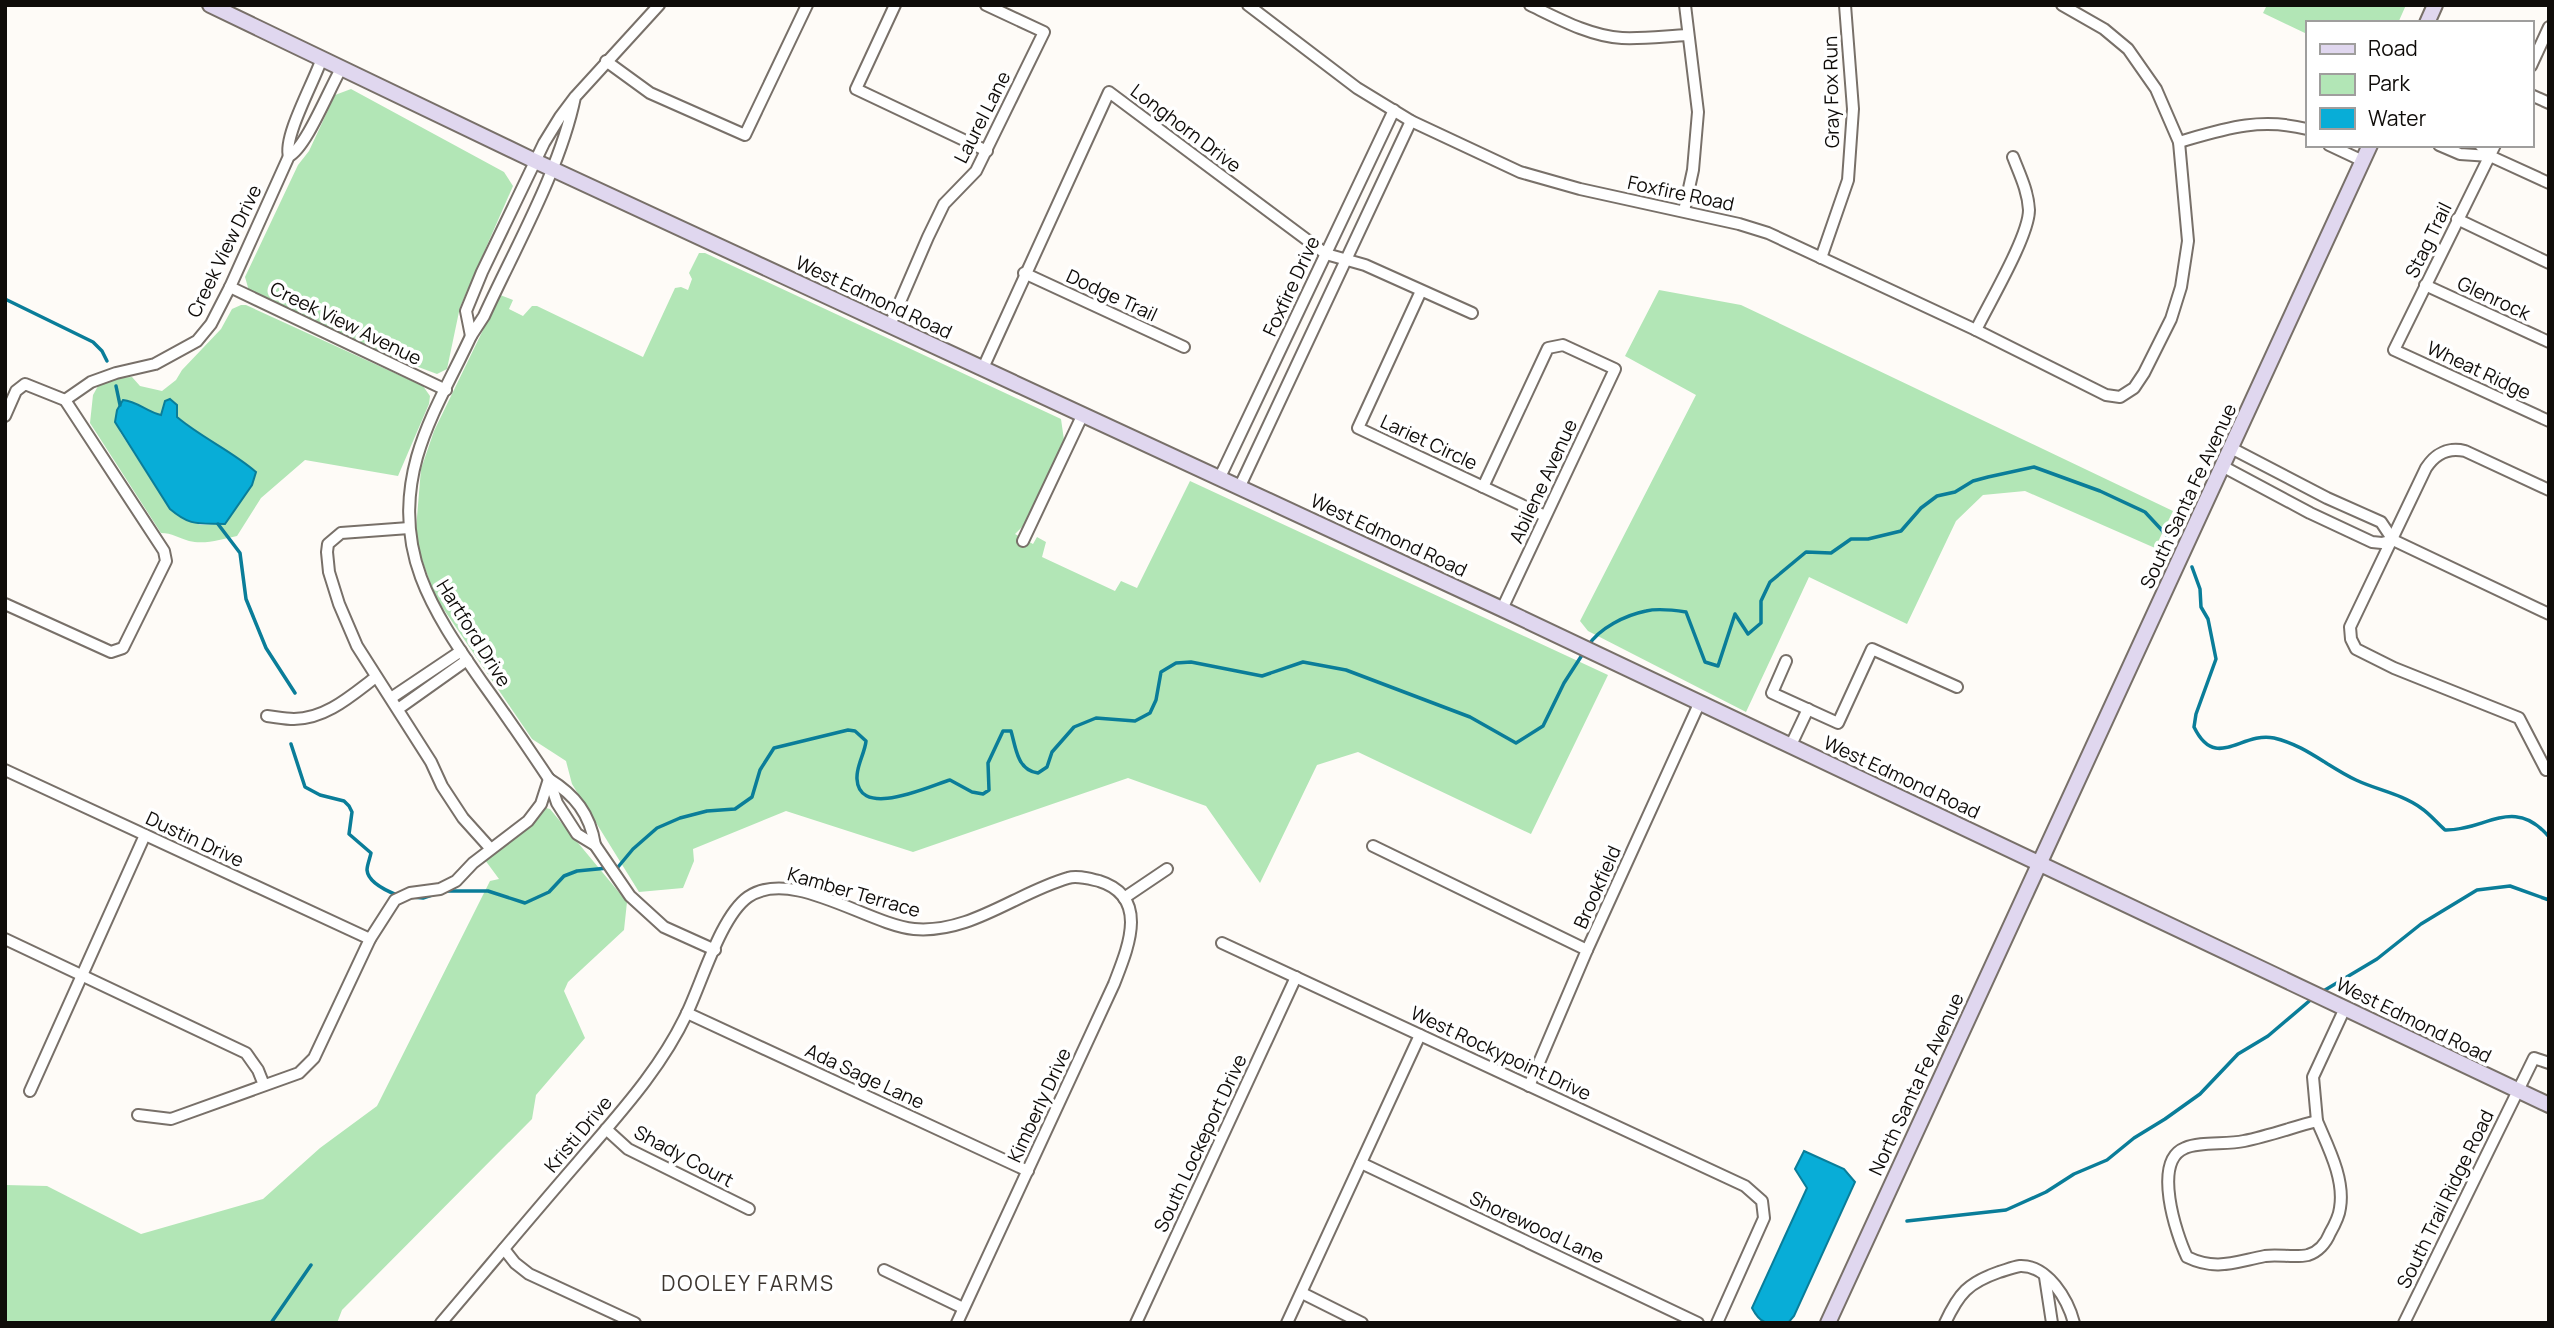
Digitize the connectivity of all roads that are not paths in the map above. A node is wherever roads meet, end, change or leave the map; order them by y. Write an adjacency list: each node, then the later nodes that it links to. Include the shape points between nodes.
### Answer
1 (210, 5): 15 (main road, West Edmond Road)
2 (659, 5): 16 (street, Hartford Drive)
3 (807, 5): 16 (street, via 745,135 650,93)
4 (895, 5): 31 (street, via 856,89)
5 (986, 5): 31 (street, Laurel Lane, via 1044,32)
6 (1530, 5): 14 (street, via 1603,35)
7 (1685, 5): 14 (street)
8 (1845, 5): 42 (street, Gray Fox Run, via 1853,109 1848,180)
9 (2062, 5): 25 (street, via 2104,29 2127,49 2156,89)
10 (2435, 5): 12 (main road)
11 (1256, 8): 22 (street, Foxfire Road, via 1357,88)
12 (2428, 21)
13 (2549, 27): 17 (street)
14 (1688, 34): 39 (street, via 1698,112)
15 (322, 58): 18 (main road, West Edmond Road); 32 (street, Creek View Drive, via 289,137)
16 (606, 61): 20 (street, Hartford Drive)
17 (2533, 62)
18 (342, 67): 32 (street, Creek View Drive, via 303,144); 35 (main road, West Edmond Road)
19 (2533, 96): 21 (street)
20 (575, 97): 35 (street, Hartford Drive); 37 (street, Hartford Drive)
21 (2549, 103)
22 (1394, 110): 23 (street, Foxfire Road); 41 (street, Foxfire Drive)
23 (1411, 121): 39 (street, Foxfire Road, via 1553,183); 43 (street, Foxfire Drive)
24 (2306, 129): 25 (street, via 2268,123 2239,125)
25 (2179, 142): 51 (street, Foxfire Road, via 2188,241 2181,287 2171,319 2134,388 2119,397 2106,395)
26 (2333, 147): 36 (street)
27 (2370, 147): 36 (main road, South Santa Fe Avenue)
28 (2444, 147): 33 (street, via 2460,154)
29 (2482, 147): 33 (street)
30 (2494, 147): 33 (street, Stag Trail)
31 (987, 151): 50 (street, Laurel Lane, via 976,171 944,204)
32 (289, 156): 47 (street, Creek View Drive)
33 (2490, 156): 38 (street); 40 (street, Stag Trail)
34 (2013, 157): 51 (street, via 2027,191 2029,213)
35 (535, 161): 37 (main road, West Edmond Road); 52 (street, Hartford Drive, via 466,311)
36 (2363, 161): 62 (main road, South Santa Fe Avenue)
37 (552, 169): 50 (main road, West Edmond Road); 52 (street, Hartford Drive)
38 (2549, 183)
39 (1684, 211): 42 (street, Foxfire Road, via 1768,233)
40 (2458, 219): 44 (street); 46 (street, Stag Trail)
41 (1326, 254): 43 (street, Longhorn Drive); 45 (street, Longhorn Drive, via 1109,92); 65 (street, Foxfire Drive)
42 (1821, 257): 51 (street, Foxfire Road)
43 (1346, 259): 48 (street, Longhorn Drive); 66 (street, Foxfire Drive)
44 (2549, 263)
45 (1024, 273): 54 (street, Dodge Trail); 56 (street, Longhorn Drive)
46 (2425, 285): 53 (street, Glenrock); 55 (street, Stag Trail)
47 (230, 287): 57 (street, Creek View Avenue); 58 (street, Creek View Drive, via 197,341 155,364 91,382)
48 (1421, 291): 49 (street, Longhorn Drive); 67 (street, Lariet Circle, via 1358,428)
49 (1472, 313)
50 (890, 326): 56 (main road, West Edmond Road)
51 (1976, 330)
52 (471, 336): 57 (street, Hartford Drive)
53 (2549, 342)
54 (1184, 347)
55 (2394, 350): 61 (street, Wheat Ridge)
56 (983, 368): 59 (main road, West Edmond Road)
57 (446, 390): 73 (street, Hartford Drive, via 417,456)
58 (65, 400): 60 (street, via 25,384 16,391); 76 (street, via 164,551 166,561 123,648 111,652)
59 (1083, 414): 65 (main road, West Edmond Road); 75 (street)
60 (5, 415)
61 (2549, 421)
62 (2231, 448): 63 (main road, South Santa Fe Avenue); 64 (street)
63 (2222, 466): 68 (street); 95 (main road, South Santa Fe Avenue)
64 (2269, 467): 68 (street); 70 (street)
65 (1220, 477): 66 (main road, West Edmond Road)
66 (1240, 486): 77 (main road, West Edmond Road)
67 (1483, 487): 71 (street, Lariet Circle); 71 (street, Abilene Avenue, via 1548,348 1563,345 1615,369)
68 (2267, 490): 72 (street)
69 (2549, 490): 74 (street, via 2465,451 2448,451 2426,468)
70 (2335, 501): 72 (street); 74 (street, via 2381,522)
71 (1545, 516): 77 (street, Abilene Avenue)
72 (2329, 522): 74 (street, via 2372,542)
73 (410, 528): 79 (street, Hartford Drive, via 414,559 430,602); 81 (street, via 341,533 328,544 329,572 339,604)
74 (2393, 540): 78 (street); 89 (street, via 2350,627 2356,649 2519,718)
75 (1023, 541)
76 (5, 604)
77 (1502, 609): 84 (main road, West Edmond Road)
78 (2549, 614)
79 (464, 655): 83 (street); 90 (street, Hartford Drive)
80 (1786, 661): 85 (street, via 1772,693)
81 (376, 677): 83 (street); 86 (street, via 319,714 296,719)
82 (1957, 687): 85 (street, via 1872,649 1838,723)
83 (394, 704): 94 (street, via 463,818)
84 (1699, 704): 87 (main road, West Edmond Road); 102 (street, Brookfield)
85 (1808, 709): 87 (street)
86 (267, 716)
87 (1790, 747): 95 (main road, West Edmond Road)
88 (5, 770): 91 (street, Dustin Drive)
89 (2546, 771)
90 (549, 779): 92 (street, Hartford Drive, via 557,803 577,834); 92 (street, Hartford Drive, via 569,792 592,825); 94 (street, via 541,804 527,821)
91 (145, 835): 99 (street, Dustin Drive); 103 (street)
92 (595, 845): 101 (street, Hartford Drive, via 646,912 664,927)
93 (1373, 846): 102 (street)
94 (491, 848): 99 (street, via 456,881 395,900)
95 (2040, 862): 105 (main road, West Edmond Road); 133 (main road, North Santa Fe Avenue)
96 (1167, 869): 97 (street)
97 (1124, 898): 101 (street, Kamber Terrace, via 1108,884 1070,877 974,919 933,931 882,921 779,887 750,896 738,906); 118 (street, Kimberly Drive, via 1133,924 1130,942)
98 (5, 939): 103 (street)
99 (370, 939): 109 (street, via 314,1058 299,1073)
100 (1222, 943): 104 (street, West Rockypoint Drive)
101 (715, 950): 106 (street, Kristi Drive)
102 (1587, 950): 110 (street, Brookfield)
103 (82, 975): 109 (street, via 246,1053); 111 (street)
104 (1296, 977): 107 (street, West Rockypoint Drive); 128 (street, South Lockeport Drive)
105 (2345, 1008): 112 (main road, West Edmond Road); 115 (street, via 2313,1077)
106 (687, 1013): 116 (street, Kristi Drive, via 664,1055); 118 (street, Ada Sage Lane)
107 (1420, 1035): 110 (street, West Rockypoint Drive); 117 (street)
108 (2549, 1063): 112 (street, South Trail Ridge Road, via 2534,1058)
109 (264, 1085): 114 (street, via 171,1119)
110 (1529, 1086): 132 (street, West Rockypoint Drive, via 1745,1186 1762,1201 1764,1218)
111 (30, 1091)
112 (2518, 1091): 113 (main road, West Edmond Road); 137 (street, South Trail Ridge Road)
113 (2549, 1105)
114 (138, 1115)
115 (2318, 1121): 115 (street, via 2244,1141 2183,1148 2173,1156 2168,1168 2169,1191 2187,1257 2214,1266 2318,1250 2328,1239 2340,1209 2333,1160)
116 (606, 1129): 119 (street, Shady Court, via 628,1149); 120 (street, Kristi Drive)
117 (1361, 1163): 123 (street); 131 (street, Shorewood Lane)
118 (1028, 1171): 124 (street, Kimberly Drive)
119 (749, 1209)
120 (504, 1249): 125 (street, Kristi Drive); 126 (street, via 529,1274)
121 (884, 1270): 124 (street)
122 (2045, 1277): 134 (street, via 2022,1266 1976,1280 1954,1304); 135 (street); 136 (street, via 2061,1292)
123 (1302, 1293): 129 (street); 130 (street)
124 (963, 1308): 127 (street, Kimberly Drive)
125 (441, 1323)
126 (635, 1323)
127 (957, 1323)
128 (1136, 1323)
129 (1287, 1323)
130 (1362, 1323)
131 (1698, 1323)
132 (1717, 1323)
133 (1828, 1323)
134 (1945, 1323)
135 (2052, 1323)
136 (2074, 1323)
137 (2404, 1323)

